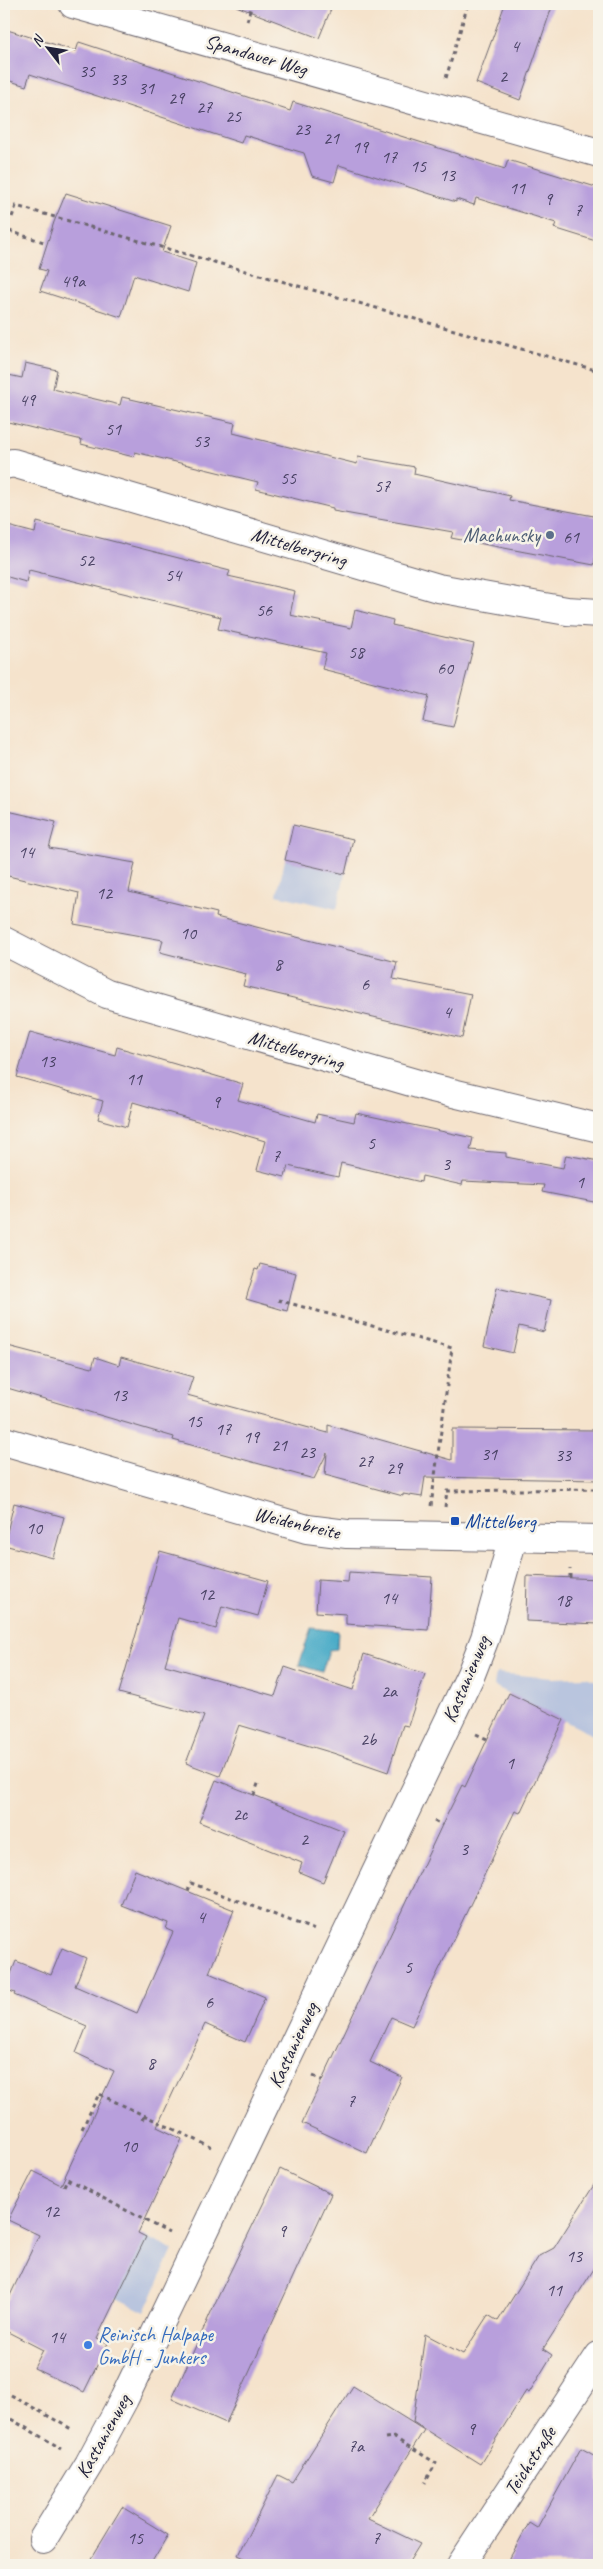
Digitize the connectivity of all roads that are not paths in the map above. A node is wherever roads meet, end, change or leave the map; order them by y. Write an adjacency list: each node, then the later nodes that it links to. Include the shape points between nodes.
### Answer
1 (73, 4): 2 (street, Spandauer Weg)
2 (599, 153)
3 (4, 465): 4 (street, Mittelbergring, via 13,462 438,588 567,611)
4 (599, 613)
5 (4, 941): 6 (street, Mittelbergring, via 107,994 423,1085)
6 (599, 1128)
7 (4, 1441): 8 (street, Weidenbreite, via 308,1529 347,1534)
8 (513, 1538): 9 (street, Weidenbreite); 11 (street, Kastanienweg, via 485,1638 471,1674 191,2259 94,2455)
9 (599, 1539)
10 (599, 2356): 12 (street, Teichstraße)
11 (43, 2539)
12 (461, 2565)

